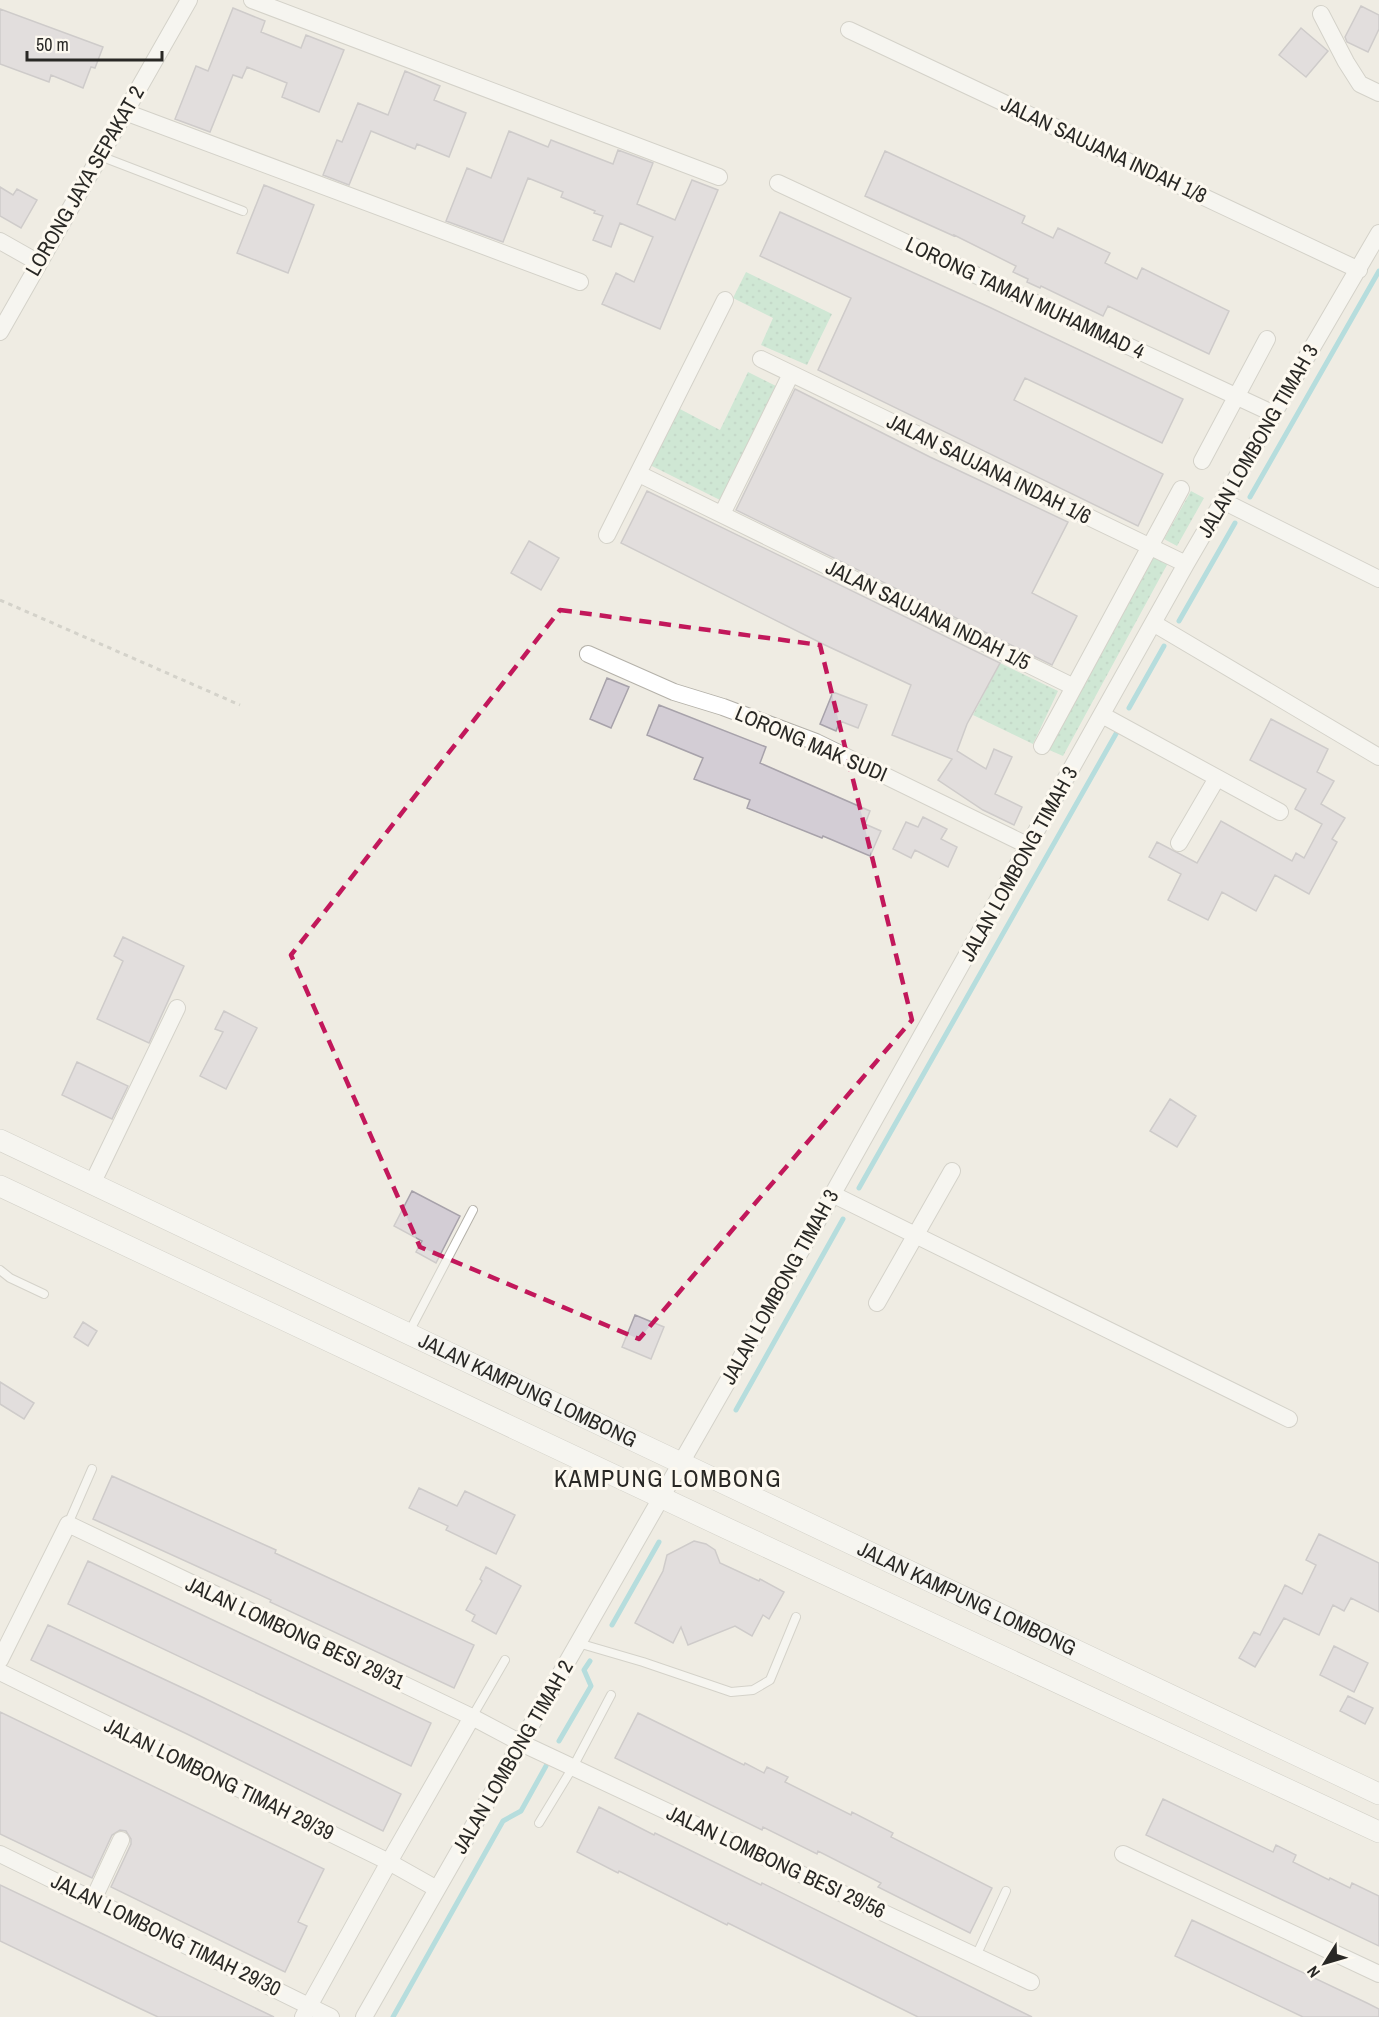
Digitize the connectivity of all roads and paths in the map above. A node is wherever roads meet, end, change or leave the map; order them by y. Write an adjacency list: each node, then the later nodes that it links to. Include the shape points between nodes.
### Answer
1 (189, 0): 6 (street, LORONG JAYA SEPAKAT 2)
2 (252, 0): 8 (street)
3 (1321, 14): 5 (street, via 1360,84)
4 (849, 30): 14 (street, JALAN SAUJANA INDAH 1/8)
5 (1379, 93)
6 (125, 112): 7 (street, LORONG JAYA SEPAKAT 2); 15 (street)
7 (100, 156): 10 (lane); 13 (street, LORONG JAYA SEPAKAT 2)
8 (719, 177)
9 (778, 183): 21 (street, LORONG TAMAN MUHAMMAD 4)
10 (243, 211)
11 (1379, 232): 14 (street, JALAN LOMBONG TIMAH 3)
12 (0, 241): 13 (street)
13 (39, 263): 17 (street, LORONG JAYA SEPAKAT 2)
14 (1359, 270): 22 (street, JALAN LOMBONG TIMAH 3)
15 (580, 282)
16 (725, 300): 24 (street)
17 (0, 332)
18 (1267, 339): 21 (street)
19 (761, 359): 20 (street, JALAN SAUJANA INDAH 1/6)
20 (791, 374): 27 (street); 29 (street, JALAN SAUJANA INDAH 1/6)
21 (1236, 397): 22 (street, LORONG TAMAN MUHAMMAD 4); 23 (street)
22 (1272, 413): 26 (street, JALAN LOMBONG TIMAH 3)
23 (1202, 461)
24 (639, 474): 27 (street, JALAN SAUJANA INDAH 1/5); 28 (street)
25 (1181, 489): 29 (street)
26 (1223, 501): 30 (street, JALAN LOMBONG TIMAH 3); 31 (street)
27 (722, 514): 35 (street, JALAN SAUJANA INDAH 1/5)
28 (607, 535)
29 (1150, 546): 30 (street, JALAN SAUJANA INDAH 1/6); 35 (street)
30 (1186, 564): 33 (street, JALAN LOMBONG TIMAH 3)
31 (1379, 579)
32 (0, 600): 36 (path)
33 (1154, 623): 37 (street, JALAN LOMBONG TIMAH 3); 39 (street)
34 (588, 654): 43 (street, LORONG MAK SUDI, via 674,692 816,742)
35 (1074, 687): 38 (street)
36 (240, 705)
37 (1102, 715): 40 (street); 43 (street, JALAN LOMBONG TIMAH 3)
38 (1042, 746)
39 (1379, 757)
40 (1217, 778): 41 (street); 42 (street)
41 (1280, 812)
42 (1179, 843)
43 (1029, 846): 49 (street, JALAN LOMBONG TIMAH 3)
44 (177, 1008): 47 (street)
45 (0, 1140): 47 (street, JALAN KAMPUNG LOMBONG)
46 (952, 1171): 51 (street)
47 (92, 1184): 55 (street, JALAN KAMPUNG LOMBONG)
48 (0, 1186): 59 (street, JALAN KAMPUNG LOMBONG)
49 (832, 1194): 51 (street); 57 (street, JALAN LOMBONG TIMAH 3)
50 (473, 1210): 55 (lane)
51 (915, 1235): 54 (street); 56 (street)
52 (0, 1270): 53 (lane)
53 (44, 1294)
54 (877, 1303)
55 (408, 1335): 57 (street, JALAN KAMPUNG LOMBONG)
56 (1288, 1419)
57 (682, 1462): 59 (street, JALAN LOMBONG TIMAH 3); 70 (street, JALAN KAMPUNG LOMBONG)
58 (92, 1469): 60 (lane)
59 (662, 1498): 62 (street, JALAN LOMBONG TIMAH 2); 72 (street, JALAN KAMPUNG LOMBONG)
60 (68, 1524): 63 (street); 67 (street, JALAN LOMBONG BESI 29/31)
61 (796, 1617): 62 (lane, via 770,1680 753,1690 730,1692)
62 (578, 1644): 68 (street, JALAN LOMBONG TIMAH 2)
63 (0, 1660)
64 (505, 1660): 67 (lane)
65 (0, 1672): 76 (street, JALAN LOMBONG TIMAH 29/39)
66 (611, 1695): 69 (lane)
67 (472, 1717): 68 (street, JALAN LOMBONG BESI 29/31); 76 (street)
68 (521, 1743): 69 (street, JALAN LOMBONG BESI 29/56); 77 (street, JALAN LOMBONG TIMAH 2)
69 (573, 1767): 71 (lane); 80 (street, JALAN LOMBONG BESI 29/56)
70 (1379, 1794)
71 (539, 1823)
72 (1379, 1832)
73 (122, 1840): 79 (street)
74 (0, 1854): 79 (street, JALAN LOMBONG TIMAH 29/30)
75 (1123, 1854): 81 (street)
76 (389, 1862): 77 (street, JALAN LOMBONG TIMAH 29/39); 83 (street)
77 (437, 1889): 85 (street, JALAN LOMBONG TIMAH 2)
78 (1006, 1892): 80 (lane)
79 (93, 1900): 83 (street, JALAN LOMBONG TIMAH 29/30)
80 (976, 1956): 82 (street, JALAN LOMBONG BESI 29/56)
81 (1379, 1974)
82 (1031, 1982)
83 (306, 2012): 84 (street, JALAN LOMBONG TIMAH 29/30)
84 (331, 2017)
85 (364, 2017)

